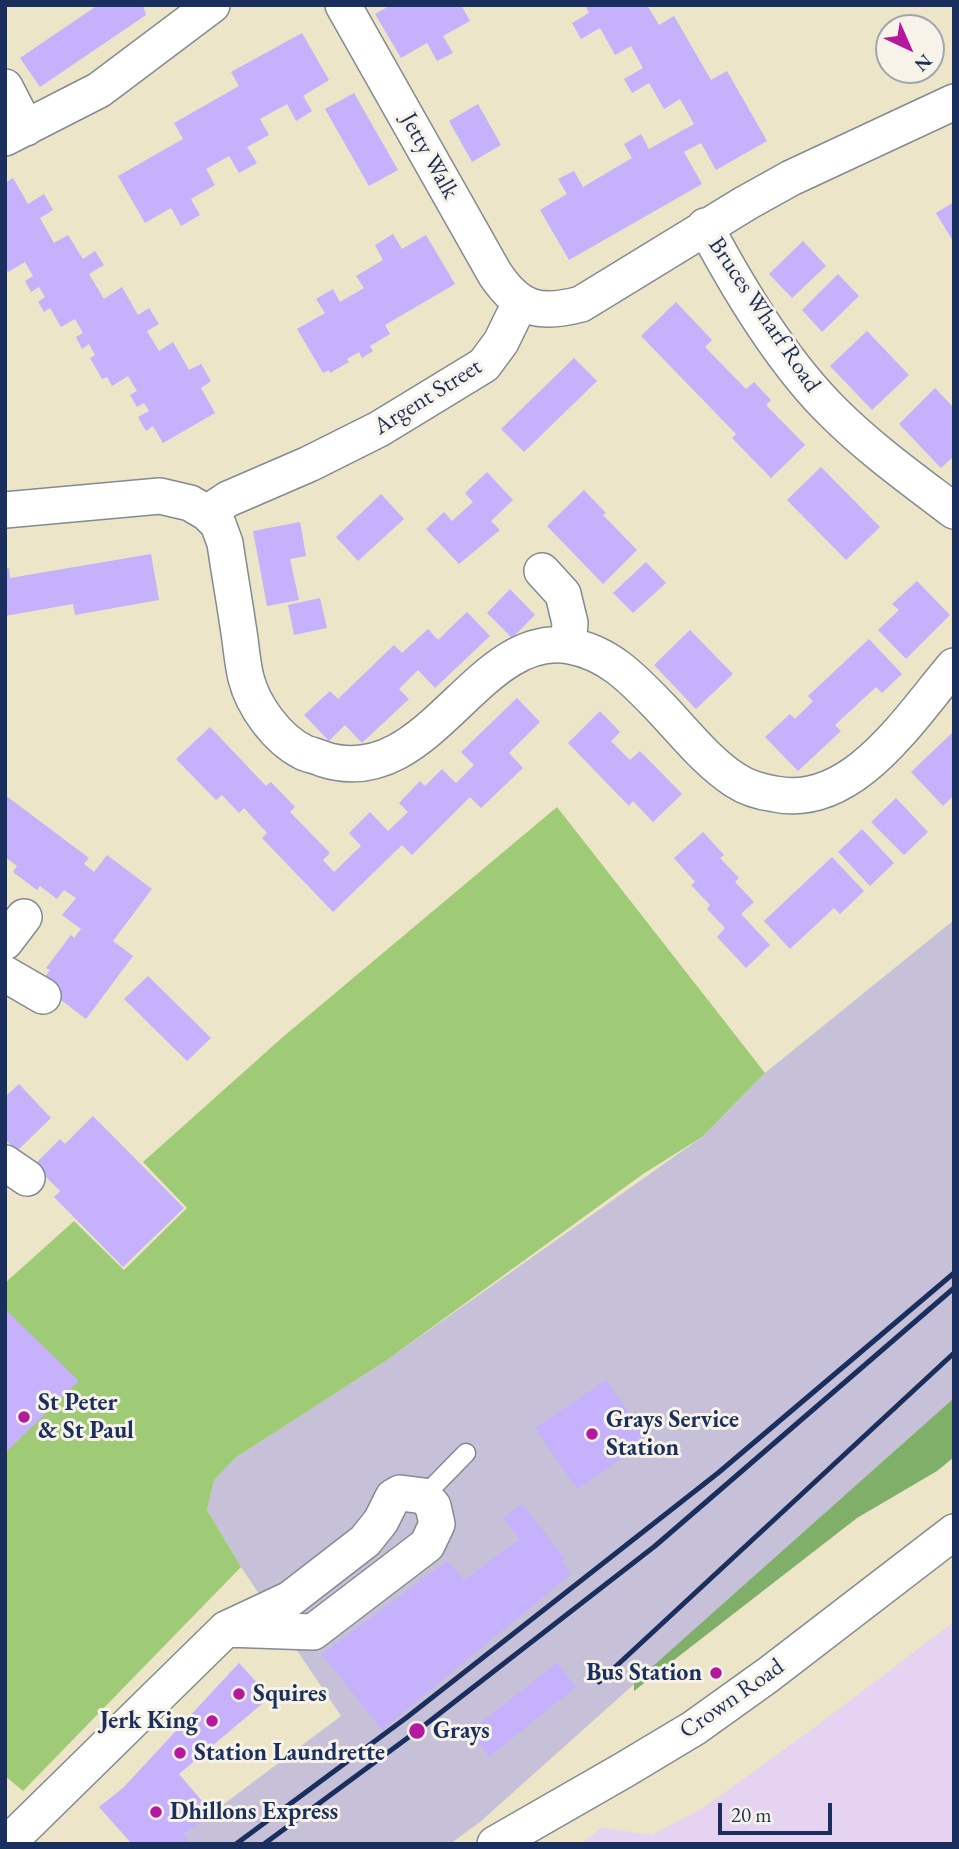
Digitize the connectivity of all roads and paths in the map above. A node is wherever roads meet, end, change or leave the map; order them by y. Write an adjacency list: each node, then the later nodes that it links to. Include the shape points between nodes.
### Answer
1 (212, 5): 5 (street, via 99,90)
2 (343, 5): 7 (street, Jetty Walk, via 495,274)
3 (5, 87): 5 (street)
4 (954, 102): 6 (street, via 791,178)
5 (16, 133)
6 (705, 226): 7 (street, via 581,304 558,310); 9 (street, Bruces Wharf Road, via 802,379 876,452)
7 (520, 303): 10 (street, Argent Street, via 484,365 379,429)
8 (5, 510): 10 (street, via 160,496 190,503)
9 (954, 511)
10 (207, 513): 12 (street, via 218,524 225,543 246,680 276,730 302,751 331,761 359,763 390,755 416,740 504,662 537,647)
11 (542, 571): 12 (street, via 563,594 570,623)
12 (568, 645): 13 (street, via 604,656 629,675 737,782 783,796 808,795 854,776 880,753)
13 (954, 666)
14 (5, 974): 15 (street)
15 (43, 996)
16 (466, 1452): 17 (lane)
17 (424, 1496): 19 (street, via 400,1493 393,1497 365,1541 290,1599); 19 (street, via 433,1506 437,1524 427,1545 313,1632)
18 (954, 1532): 21 (street, Crown Road, via 694,1728)
19 (226, 1629): 20 (street)
20 (17, 1832)
21 (495, 1844)

